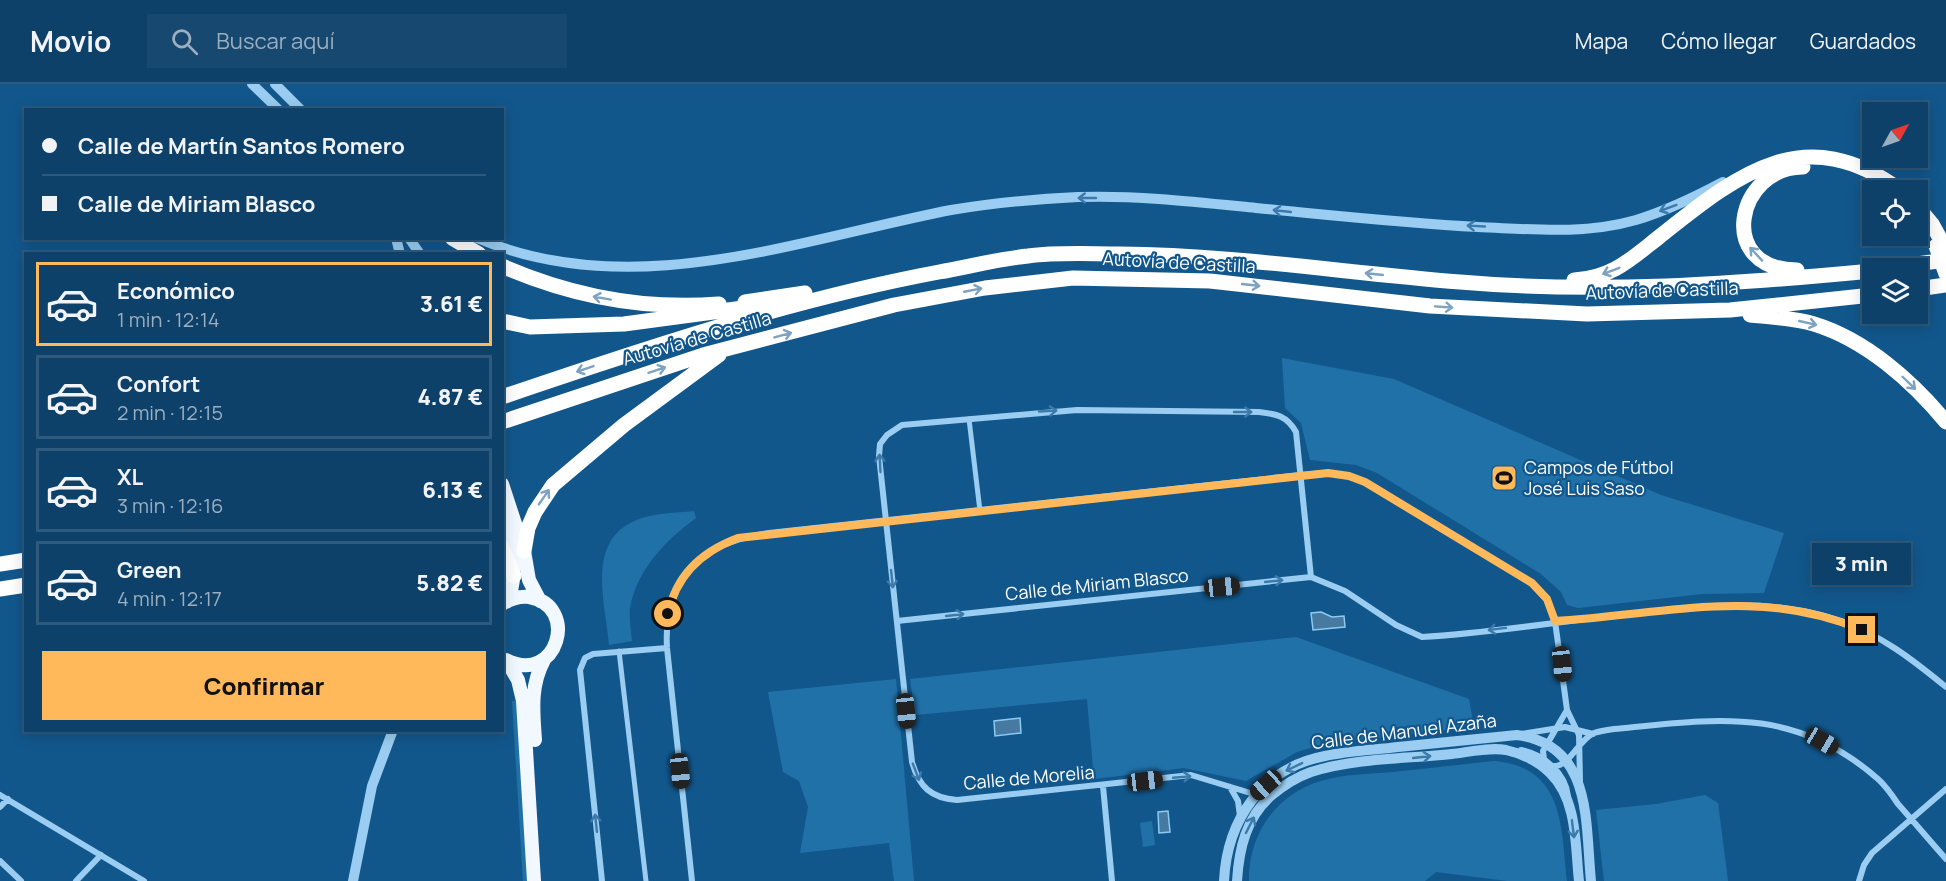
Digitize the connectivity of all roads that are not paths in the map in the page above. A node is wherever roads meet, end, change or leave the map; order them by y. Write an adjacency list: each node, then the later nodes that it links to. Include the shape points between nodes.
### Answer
1 (252, 84): 3 (street)
2 (274, 84): 4 (street)
3 (277, 108)
4 (299, 108)
5 (1759, 167): 7 (highway, via 1798,159 1828,159 1851,164); 11 (street, one-way to 11, via 1744,170 1682,203 1634,221 1586,230 1422,224 1158,198 1079,197 954,210 763,253 675,265 609,267 554,261); 21 (highway, one-way to 21, via 1722,187 1623,267 1582,279 1510,279)
6 (1868, 180): 18 (highway, one-way to 6, via 1778,270 1751,249 1745,240 1743,219 1749,200 1769,178 1798,167 1828,167)
7 (1885, 180)
8 (1928, 224): 12 (highway)
9 (1928, 230): 12 (highway)
10 (455, 240): 13 (highway)
11 (483, 240)
12 (1942, 246): 20 (highway, bridge)
13 (475, 252)
14 (1028, 256): 21 (highway, Autovía de Castilla, one-way to 14, via 1218,257); 24 (highway, via 970,257); 29 (highway, Autovía de Castilla, one-way to 29, via 891,281 782,308)
15 (1946, 260): 16 (highway)
16 (1928, 262)
17 (504, 267): 24 (highway, one-way to 17, via 705,305 651,305 596,298 536,281)
18 (1862, 270)
19 (1862, 271): 21 (highway, Autovía de Castilla, via 1690,286)
20 (1946, 274)
21 (1486, 284)
22 (1946, 285): 23 (highway)
23 (1928, 287)
24 (809, 292): 27 (highway, via 764,305 658,321 530,327)
25 (1862, 296): 26 (highway, Autovía de Castilla)
26 (1730, 310): 28 (highway, Autovía de Castilla, one-way to 26, via 894,305 985,288 1073,278 1210,281 1513,312); 32 (highway, one-way to 32, via 1815,324 1867,350 1901,375)
27 (504, 321)
28 (726, 350): 31 (highway, Autovía de Castilla, one-way to 28); 38 (highway, one-way to 28, via 535,512 553,485 624,425)
29 (504, 396)
30 (969, 419): 33 (street, Calle de Morelia, one-way to 33, via 1077,410 1279,414 1296,432); 35 (street); 36 (street, Calle de Morelia, one-way to 30, via 879,456 880,444 887,435 902,425)
31 (504, 422)
32 (1946, 422)
33 (1301, 475): 35 (street); 43 (street, Calle de Morelia); 49 (street, via 1349,476 1382,490 1532,583 1547,599)
34 (504, 490): 38 (highway)
35 (980, 511): 36 (street)
36 (886, 521): 48 (street, Calle de Morelia, one-way to 48); 50 (street, via 769,533 721,544 695,563 677,586 666,626)
37 (504, 529): 42 (highway)
38 (524, 550): 46 (highway, via 529,580)
39 (504, 553): 42 (highway)
40 (24, 560): 41 (highway)
41 (0, 564)
42 (514, 576): 47 (highway, via 513,588)
43 (1311, 577): 48 (street, Calle de Miriam Blasco, one-way to 43); 49 (street, Calle de Miriam Blasco, one-way to 43, via 1422,637 1396,625 1345,591)
44 (24, 585): 45 (highway)
45 (0, 589)
46 (540, 601): 47 (highway, via 523,597); 53 (highway, via 554,615 559,634)
47 (504, 603)
48 (897, 621): 67 (street, Calle de Morelia, one-way to 67, via 912,762 927,791 957,800)
49 (1555, 621): 54 (street, Calle de Miriam Blasco, via 1700,606 1750,604 1803,610 1839,620 1885,642); 55 (street)
50 (667, 648): 51 (street); 89 (street)
51 (619, 651): 87 (street, one-way to 51, via 580,670 585,658 593,654); 88 (street)
52 (505, 659): 53 (highway, via 526,666); 85 (highway, via 518,680 523,701)
53 (544, 660): 86 (highway, via 535,678 532,699)
54 (1946, 687)
55 (1567, 710): 56 (street); 57 (street)
56 (1576, 728): 57 (street, Calle de Manuel Azaña); 59 (street); 62 (street)
57 (1556, 730): 60 (street, Calle de Manuel Azaña); 61 (street)
58 (392, 732): 84 (street, via 372,786)
59 (1593, 734): 62 (street); 77 (street, via 1669,723 1740,719 1791,729 1849,757 1878,779)
60 (1517, 735): 61 (street, Calle de Manuel Azaña); 71 (street, Calle de Manuel Azaña, one-way to 71, via 1324,756 1290,768)
61 (1547, 743): 63 (street); 64 (street)
62 (1579, 745): 64 (street); 66 (street)
63 (1540, 760): 65 (street); 72 (street, Calle de Manuel Azaña, one-way to 63, via 1300,777 1335,766 1504,749); 74 (street, via 1559,783)
64 (1567, 760): 65 (street); 66 (street)
65 (1552, 766): 74 (street, via 1567,787)
66 (1580, 784): 94 (street)
67 (1103, 786): 68 (street, Calle de Morelia, one-way to 68, via 1191,775); 90 (street)
68 (1230, 786): 71 (street, Calle de Morelia); 76 (street)
69 (1946, 789): 77 (street)
70 (0, 795): 73 (street)
71 (1255, 795): 72 (street, Calle de Morelia); 76 (street, Calle de Manuel Azaña)
72 (1269, 797): 92 (street, Calle de Manuel Azaña, one-way to 72, via 1238,856 1246,831)
73 (8, 799): 75 (street); 78 (street)
74 (1570, 806): 93 (street, one-way to 93)
75 (0, 807)
76 (1240, 816): 91 (street, Calle de Manuel Azaña, via 1225,858)
77 (1912, 819): 79 (street); 95 (street, via 1872,853)
78 (101, 855): 82 (street); 83 (street)
79 (1946, 859)
80 (1, 864): 81 (street)
81 (21, 881)
82 (76, 881)
83 (144, 881)
84 (353, 881)
85 (534, 881)
86 (543, 881)
87 (602, 881)
88 (646, 881)
89 (692, 881)
90 (1113, 881)
91 (1224, 881)
92 (1237, 881)
93 (1579, 881)
94 (1591, 881)
95 (1859, 881)

